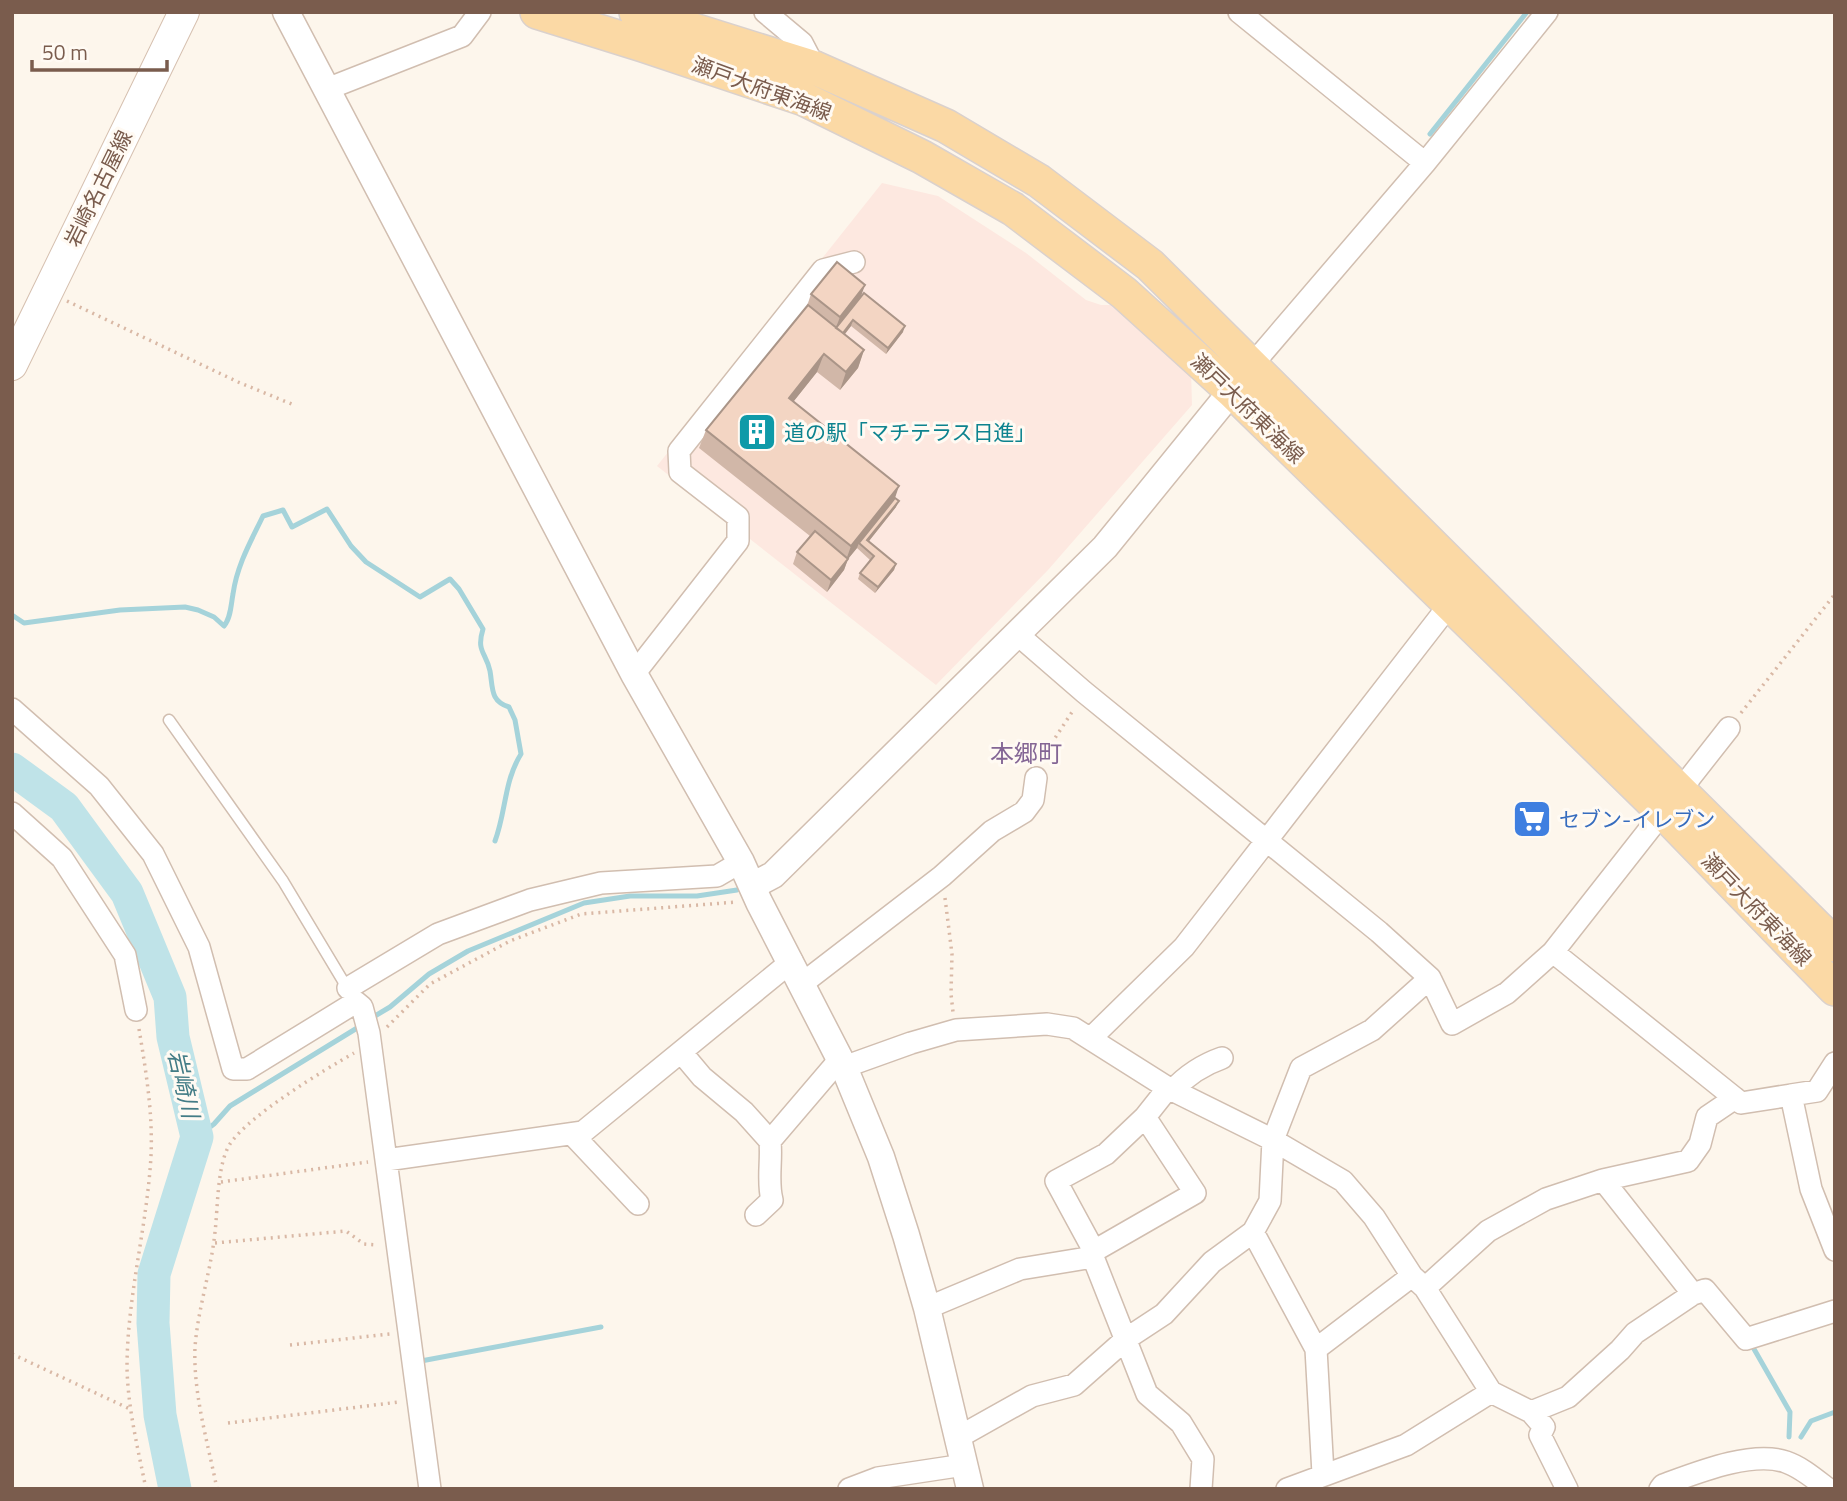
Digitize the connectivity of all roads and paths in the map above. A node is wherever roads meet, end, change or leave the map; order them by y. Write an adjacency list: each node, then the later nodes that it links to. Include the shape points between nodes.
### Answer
1 (184, 12): 13 (main road, 岩崎名古屋線)
2 (286, 12): 10 (street)
3 (480, 12): 10 (street, via 461,36)
4 (537, 12): 15 (main road, 瀬戸大府東海線, via 804,99 922,157 1013,209)
5 (765, 12): 9 (street, via 802,43)
6 (1239, 12): 11 (street)
7 (1547, 12): 11 (street)
8 (644, 13): 9 (main road, 瀬戸大府東海線)
9 (815, 68): 15 (main road, 瀬戸大府東海線, via 946,126 1039,181 1150,265)
10 (327, 89): 20 (street)
11 (1425, 163): 15 (street)
12 (854, 262): 20 (street, via 823,270 679,451 680,472 737,517 738,541)
13 (48, 292): 14 (main road, 岩崎名古屋線); 16 (path)
14 (12, 365)
15 (1242, 378): 18 (main road, 瀬戸大府東海線); 19 (street, via 1105,547); 26 (main road, 瀬戸大府東海線)
16 (294, 405)
17 (1835, 594): 24 (path)
18 (1450, 604): 26 (main road, 瀬戸大府東海線); 28 (street)
19 (1017, 634): 21 (street); 31 (street)
20 (634, 674): 29 (street)
21 (1084, 692): 25 (path, via 1040,762); 28 (street)
22 (12, 709): 37 (street, via 99,786 153,854 199,947 233,1069 247,1069)
23 (169, 720): 37 (lane, via 283,881)
24 (1729, 729): 26 (street)
25 (1036, 778): 30 (street, via 1030,806 992,831)
26 (1672, 802): 32 (main road, 瀬戸大府東海線); 33 (street); 36 (main road, 瀬戸大府東海線)
27 (12, 813): 38 (street, via 62,858 125,955)
28 (1266, 840): 35 (street); 40 (street, via 1184,947)
29 (741, 862): 31 (street); 37 (street, via 717,876 601,883 530,900 438,934)
30 (942, 876): 34 (street); 39 (path)
31 (756, 893): 34 (street); 41 (path, via 581,914 510,941 430,984)
32 (1835, 945)
33 (1553, 952): 35 (street, via 1507,993 1452,1024); 48 (street)
34 (797, 972): 42 (street); 44 (street)
35 (1430, 978): 51 (street, via 1372,1030 1301,1068)
36 (1835, 989)
37 (355, 999): 41 (street)
38 (136, 1010): 74 (path, via 149,1088 151,1156 129,1328)
39 (956, 1030): 40 (street, via 1047,1024 1073,1028); 44 (street)
40 (1091, 1038): 46 (street)
41 (369, 1039): 53 (street); 55 (path, via 248,1125 230,1143 220,1164)
42 (681, 1052): 50 (street, via 583,1132); 52 (street)
43 (1222, 1058): 46 (street)
44 (842, 1063): 52 (street); 65 (street, via 881,1157)
45 (1835, 1063): 47 (street, via 1817,1091)
46 (1171, 1089): 49 (street); 51 (street)
47 (1791, 1095): 48 (street, via 1741,1103); 60 (street, via 1811,1189)
48 (1735, 1098): 54 (street, via 1707,1118 1700,1144 1688,1160)
49 (1144, 1117): 61 (street, via 1106,1154 1056,1181); 61 (street, via 1195,1193)
50 (572, 1134): 53 (street); 56 (street)
51 (1273, 1140): 58 (street, via 1270,1201); 63 (street, via 1343,1181)
52 (770, 1141): 57 (street, via 772,1200)
53 (386, 1160): 55 (path); 59 (street)
54 (1603, 1180): 63 (street, via 1546,1199 1488,1231); 64 (street)
55 (221, 1182): 62 (path)
56 (638, 1204)
57 (756, 1215)
58 (1253, 1232): 68 (street, via 1212,1262 1164,1314); 70 (street)
59 (397, 1246): 62 (path, via 364,1244 346,1231 213,1243); 67 (street)
60 (1835, 1250)
61 (1094, 1254): 65 (street, via 1020,1269); 68 (street)
62 (213, 1256): 81 (path, via 195,1347 196,1377)
63 (1419, 1282): 70 (street); 72 (street)
64 (1693, 1294): 66 (street, via 1705,1290 1746,1339); 75 (street, via 1635,1333 1568,1397)
65 (927, 1308): 77 (street)
66 (1835, 1311)
67 (409, 1331): 69 (path); 73 (street)
68 (1126, 1339): 77 (street, via 1074,1385 1032,1396); 84 (street, via 1147,1394 1181,1423 1203,1459)
69 (290, 1345)
70 (1316, 1349): 78 (street)
71 (12, 1354): 74 (path)
72 (1491, 1392): 75 (street); 78 (street, via 1406,1445)
73 (418, 1399): 76 (path); 82 (street)
74 (130, 1409): 80 (path)
75 (1531, 1412): 86 (street, via 1544,1427 1540,1435)
76 (228, 1423)
77 (957, 1438): 79 (street)
78 (1323, 1474): 85 (street)
79 (967, 1477): 83 (street, via 878,1478)
80 (146, 1489)
81 (217, 1489)
82 (430, 1489)
83 (849, 1489)
84 (1201, 1489)
85 (1287, 1489)
86 (1567, 1489)
87 (1660, 1489): 88 (street, via 1718,1465 1768,1458 1787,1462)
88 (1828, 1489)

